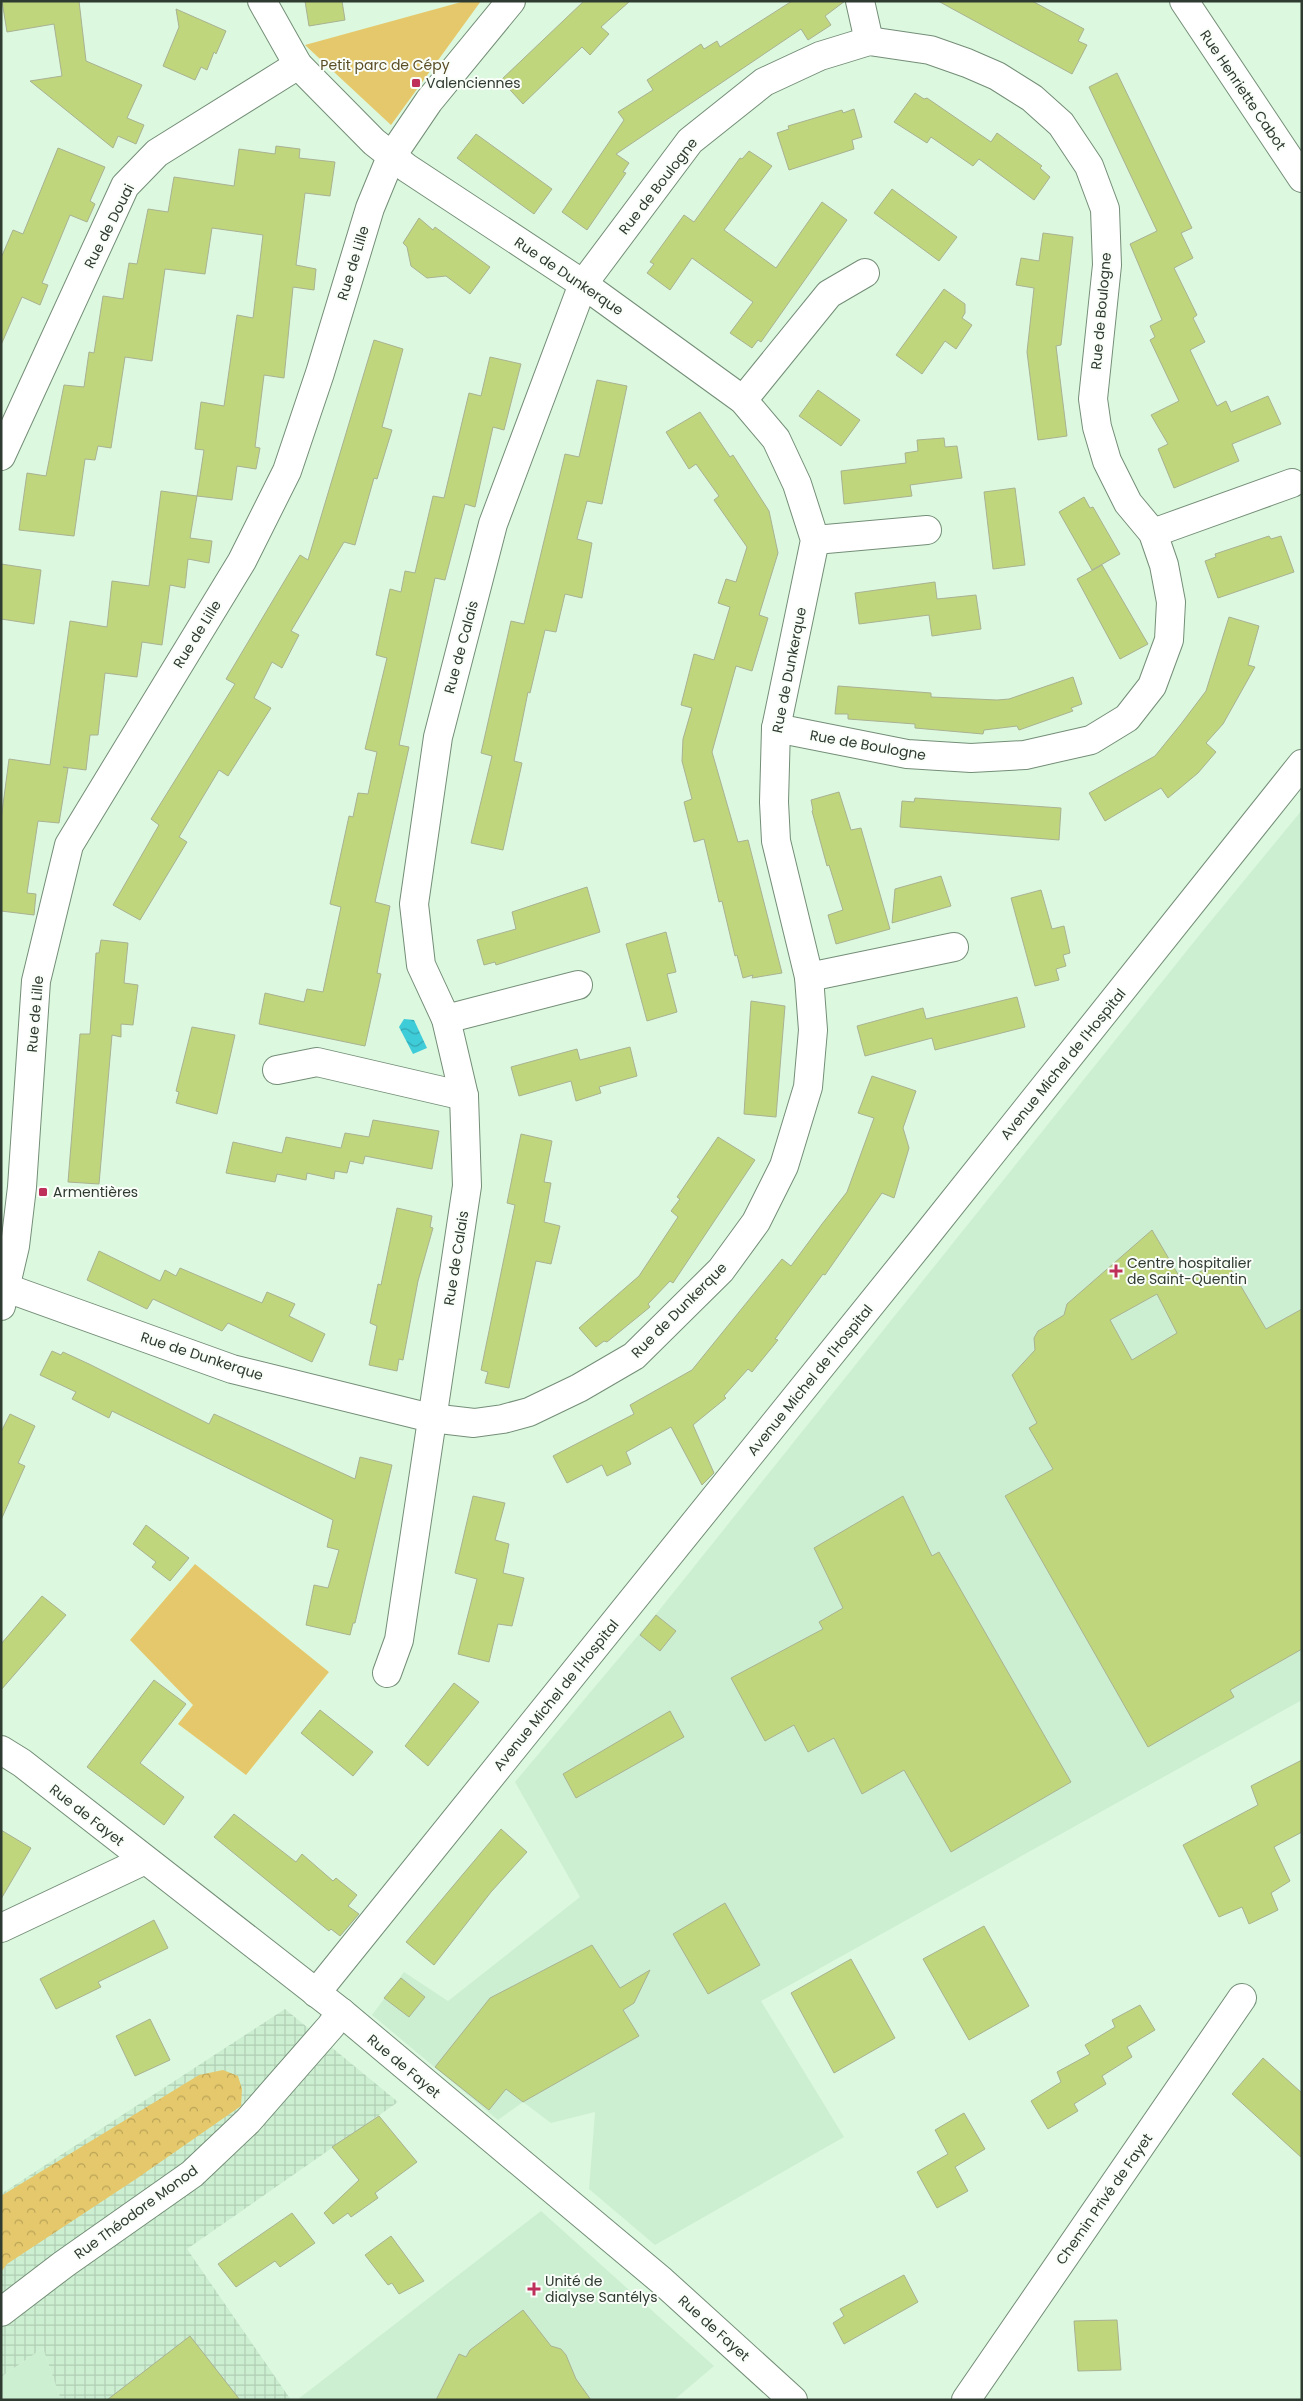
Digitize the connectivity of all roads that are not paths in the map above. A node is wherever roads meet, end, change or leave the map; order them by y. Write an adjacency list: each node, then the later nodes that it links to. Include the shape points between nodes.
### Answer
1 (262, 1): 6 (street, Rue de Dunkerque)
2 (511, 1): 7 (street, Rue de Lille, via 429,102)
3 (860, 1): 5 (street)
4 (1184, 1): 8 (street, Rue Henriette Cabot)
5 (869, 41): 10 (street, Rue de Boulogne, via 820,56 764,82 690,141); 15 (street, Rue de Boulogne, via 930,50 997,76 1032,98 1061,124 1089,166 1104,209 1107,265 1093,399 1097,427 1107,461 1128,504)
6 (298, 65): 7 (street, Rue de Dunkerque); 12 (street, Rue de Douai, via 157,153 125,186)
7 (392, 157): 10 (street, Rue de Dunkerque); 25 (street, Rue de Lille, via 370,208 287,471 242,561 69,844 36,981 22,1187)
8 (1302, 178)
9 (865, 273): 11 (street, via 829,294)
10 (583, 284): 11 (street, Rue de Dunkerque); 22 (street, Rue de Calais, via 493,524 438,737 414,904 421,965)
11 (743, 400): 16 (street, Rue de Dunkerque, via 776,438 797,484)
12 (1, 456)
13 (1292, 483): 15 (street)
14 (928, 530): 16 (street)
15 (1152, 533): 17 (street, Rue de Boulogne, via 1164,565 1170,602 1169,640 1152,686 1127,718 1091,740 1026,755 972,758 907,754)
16 (815, 540): 17 (street, Rue de Dunkerque)
17 (776, 728): 20 (street, Rue de Dunkerque, via 776,842)
18 (1302, 764): 31 (street, Avenue Michel de l'Hospital)
19 (954, 947): 20 (street)
20 (809, 977): 26 (street, Rue de Dunkerque, via 813,1030 808,1087 784,1166 756,1222 721,1270 634,1356 579,1388 528,1412 503,1419 474,1423)
21 (578, 985): 22 (street)
22 (446, 1019): 24 (street, Rue de Calais)
23 (277, 1070): 24 (street, via 318,1062)
24 (464, 1096): 26 (street, Rue de Calais, via 467,1186)
25 (3, 1294): 26 (street, Rue de Dunkerque, via 232,1369)
26 (431, 1418): 27 (street, via 399,1640)
27 (387, 1673)
28 (1, 1750): 29 (street, Rue de Fayet)
29 (145, 1860): 30 (street); 31 (street, Rue de Fayet)
30 (1, 1928)
31 (316, 1993): 33 (street, Rue de Fayet)
32 (1242, 1998): 36 (street, Chemin Privé de Fayet)
33 (341, 2012): 34 (street, Rue Théodore Monod, via 248,2121 192,2174); 35 (street, Rue de Fayet, via 662,2281)
34 (1, 2312)
35 (793, 2400)
36 (966, 2400)

